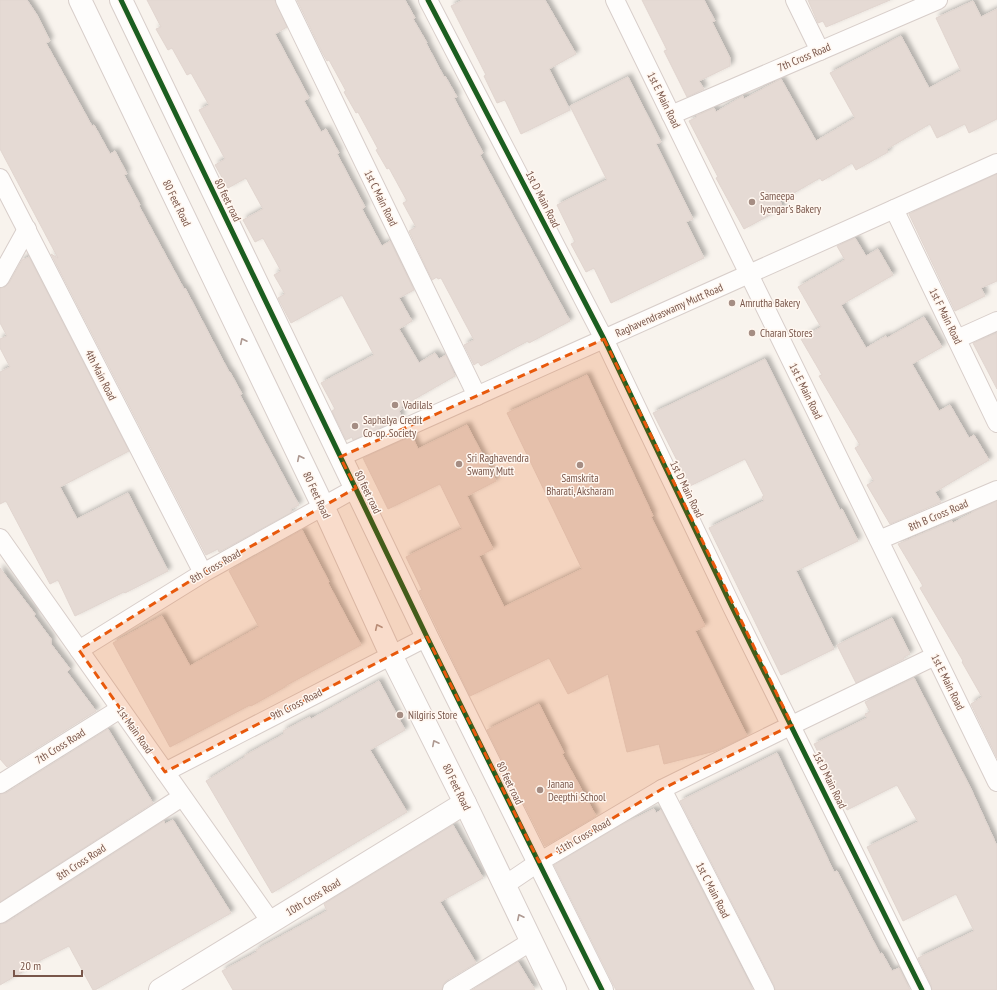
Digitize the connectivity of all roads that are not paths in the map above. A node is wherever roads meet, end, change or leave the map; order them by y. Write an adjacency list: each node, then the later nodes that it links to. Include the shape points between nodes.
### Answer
1 (80, 0): 24 (street, 80 Feet Road, one-way to 1)
2 (121, 0): 21 (street, 80 feet road)
3 (285, 0): 19 (street, 1st C Main Road)
4 (428, 0): 17 (street, 1st D Main Road)
5 (615, 0): 9 (street, 1st E Main Road)
6 (795, 0): 8 (street)
7 (938, 0): 8 (street, 7th Cross Road)
8 (820, 51): 9 (street, 7th Cross Road)
9 (671, 115): 14 (street, 1st E Main Road)
10 (997, 163): 12 (street, Raghavendraswamy Mutt Road)
11 (0, 178): 13 (street, 4th Main Road)
12 (894, 209): 14 (street, Raghavendraswamy Mutt Road); 18 (street, 1st F Main Road)
13 (26, 229): 15 (street); 27 (street, 4th Main Road)
14 (748, 274): 17 (street, Raghavendraswamy Mutt Road); 26 (street, 1st E Main Road)
15 (0, 278)
16 (997, 321): 18 (street)
17 (604, 339): 19 (street, Raghavendraswamy Mutt Road); 33 (street, 1st D Main Road, via 732,607)
18 (957, 339): 20 (street, 1st F Main Road)
19 (477, 396): 21 (street, Raghavendraswamy Mutt Road)
20 (997, 423)
21 (340, 457): 22 (street, 80 feet road)
22 (356, 488): 24 (street, 8th Cross Road); 28 (street, 80 feet road)
23 (997, 490): 26 (street, 8th B Cross Road)
24 (323, 506): 27 (street, 8th Cross Road); 30 (street, 80 Feet Road, one-way to 24)
25 (0, 538): 29 (street, 1st Main Road)
26 (879, 540): 31 (street, 1st E Main Road)
27 (203, 572): 29 (street, 8th Cross Road)
28 (427, 637): 30 (street, 9th Cross Road); 40 (street, 80 feet road)
29 (79, 650): 32 (street, 1st Main Road)
30 (391, 655): 34 (street, 9th Cross Road); 39 (street, 80 Feet Road, one-way to 30)
31 (935, 656): 33 (street, 11th Cross Road); 36 (street, 1st E Main Road)
32 (120, 709): 34 (street, 1st Main Road); 35 (street, 7th Cross Road)
33 (792, 725): 37 (street, 11th Cross Road); 50 (street, 1st D Main Road)
34 (165, 772): 38 (street, 1st Main Road)
35 (1, 780)
36 (997, 782)
37 (662, 789): 40 (street, 11th Cross Road); 49 (street, 1st C Main Road)
38 (182, 797): 42 (street, 8th Cross Road); 43 (street, 1st Main Road)
39 (465, 803): 41 (street, 80 Feet Road); 43 (street, 10th Cross Road)
40 (538, 862): 41 (street, 11th Cross Road); 48 (street, 80 feet road)
41 (504, 885): 44 (street, 80 Feet Road, one-way to 41)
42 (0, 914)
43 (271, 922): 45 (street, 10th Cross Road)
44 (532, 941): 46 (street); 47 (street, 80 Feet Road)
45 (160, 990)
46 (452, 990)
47 (555, 990)
48 (602, 990)
49 (764, 990)
50 (922, 990)

